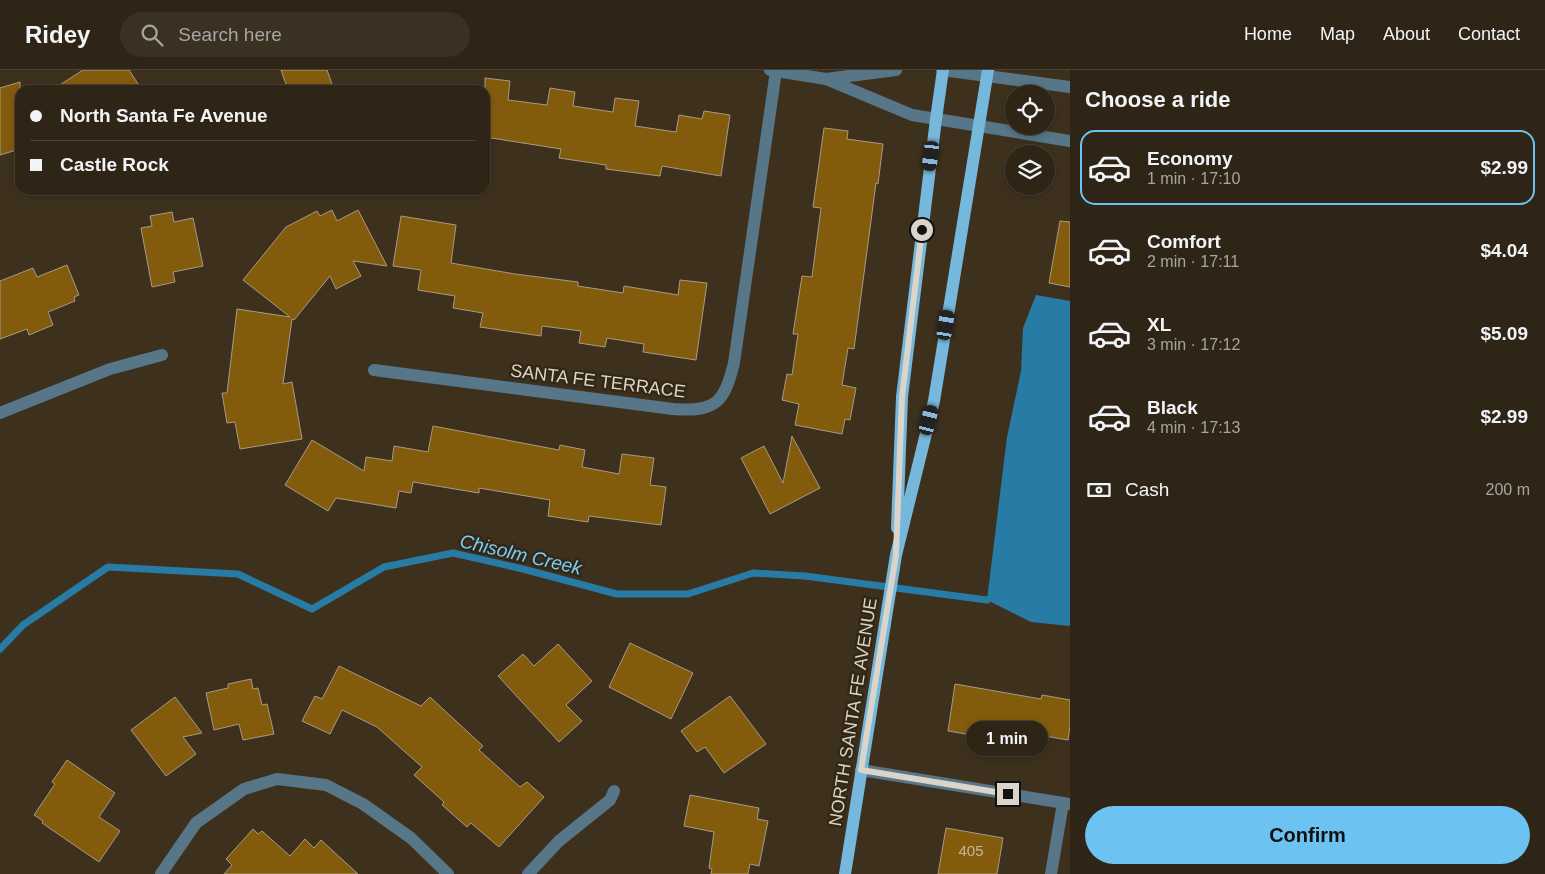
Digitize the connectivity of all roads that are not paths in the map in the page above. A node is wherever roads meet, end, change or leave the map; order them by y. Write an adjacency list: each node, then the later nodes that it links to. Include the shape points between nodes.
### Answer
1 (773, 70): 5 (street); 11 (street, SANTA FE TERRACE, via 734,363 728,387 714,405 695,411 673,409)
2 (896, 70): 5 (street)
3 (943, 70): 4 (street); 7 (main road, NORTH SANTA FE AVENUE)
4 (987, 73): 6 (street); 8 (main road, NORTH SANTA FE AVENUE)
5 (826, 79): 7 (street, via 912,115)
6 (1070, 87)
7 (936, 119): 8 (street); 13 (main road, NORTH SANTA FE AVENUE, via 902,397)
8 (978, 126): 9 (street); 13 (main road, NORTH SANTA FE AVENUE, via 934,401)
9 (1070, 141)
10 (162, 355): 12 (street, via 110,370)
11 (374, 370)
12 (0, 413)
13 (896, 555): 14 (main road, NORTH SANTA FE AVENUE)
14 (861, 770): 16 (street); 20 (main road, NORTH SANTA FE AVENUE)
15 (614, 791): 19 (street, via 610,800 559,841)
16 (1067, 804): 21 (street)
17 (160, 874): 18 (street, via 196,822 244,789 277,779 326,785 363,804 411,838)
18 (448, 874)
19 (528, 874)
20 (845, 874)
21 (1051, 874)

